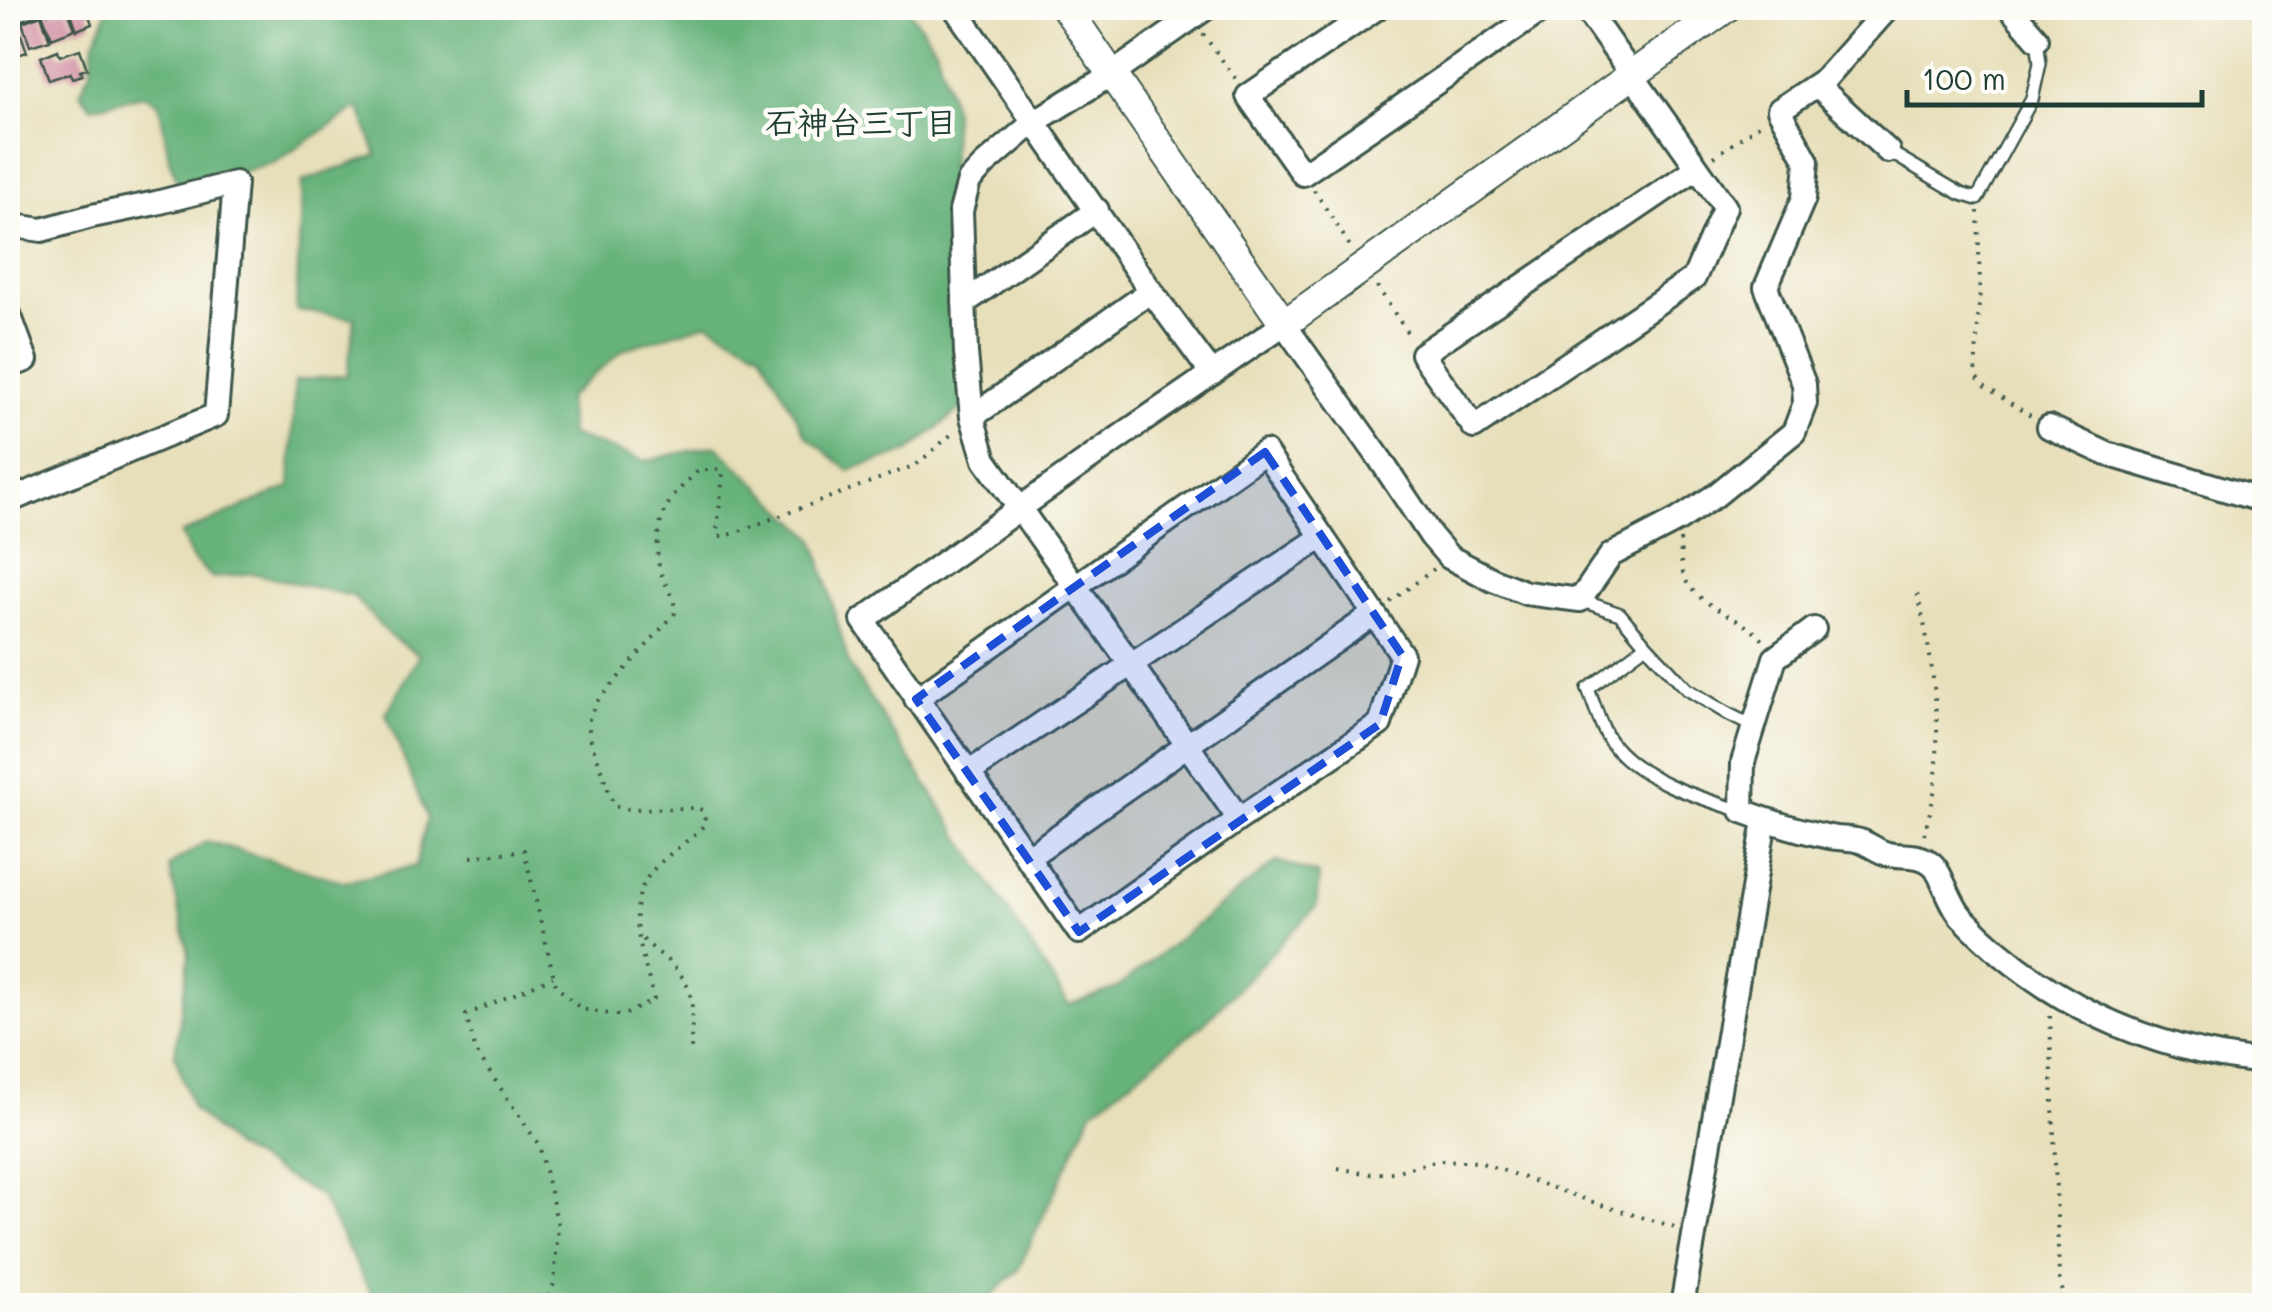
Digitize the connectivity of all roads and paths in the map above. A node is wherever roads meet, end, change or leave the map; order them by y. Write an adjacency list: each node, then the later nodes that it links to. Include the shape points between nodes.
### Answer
1 (36, 8): 11 (lane)
2 (955, 8): 18 (street)
3 (1066, 8): 13 (street)
4 (1377, 8): 16 (street)
5 (1545, 8): 16 (street, via 1303,174)
6 (1585, 8): 14 (street)
7 (1726, 8): 14 (street)
8 (1888, 8): 15 (street)
9 (2010, 8): 12 (street)
10 (1194, 11): 13 (street); 16 (path)
11 (22, 13)
12 (2037, 38): 21 (lane, via 2040,63 2032,99)
13 (1112, 74): 18 (street); 27 (street)
14 (1633, 76): 20 (street); 27 (street)
15 (1817, 85): 17 (street); 19 (street)
16 (1248, 96)
17 (1780, 110): 20 (path); 35 (street, via 1807,160 1804,198 1766,287 1804,384 1805,403 1794,432)
18 (1034, 122): 22 (street); 25 (street, via 969,181 961,211)
19 (1888, 151): 21 (lane)
20 (1698, 168): 20 (street, via 1422,354 1474,427 1694,278 1724,208)
21 (1977, 198): 31 (path, via 1975,374)
22 (1097, 210): 24 (street); 25 (street)
23 (8, 225): 32 (street, via 42,230 235,183 216,414)
24 (1151, 291): 29 (street); 30 (street)
25 (964, 303): 30 (street)
26 (8, 311): 28 (street, via 26,360)
27 (1284, 324): 29 (street); 37 (street)
28 (8, 367)
29 (1212, 374): 34 (street)
30 (972, 417): 34 (street, via 985,460); 55 (path, via 916,465 728,535 717,530 720,469 698,470 665,509 659,560 675,613 595,704 588,722 614,806 697,808 706,823 645,879 636,902)
31 (2049, 427): 33 (street, via 2108,454)
32 (8, 501)
33 (2264, 501)
34 (1019, 508): 38 (street); 46 (street, via 862,620)
35 (1678, 520): 40 (street, via 1611,555); 44 (path, via 1688,587 1752,629)
36 (1322, 537): 38 (street, via 1264,452); 41 (street); 45 (street)
37 (1450, 557): 40 (street, via 1526,593); 41 (path)
38 (1074, 587): 45 (street); 46 (street)
39 (1917, 594): 54 (path, via 1936,719 1935,788)
40 (1580, 600): 43 (lane, via 1620,614)
41 (1374, 614): 48 (street); 51 (street, via 1402,655 1380,724)
42 (1814, 629): 44 (street)
43 (1646, 645): 47 (lane, via 1688,688); 50 (lane, via 1588,689 1608,738 1626,759 1684,793)
44 (1775, 658): 47 (street)
45 (1130, 663): 48 (street); 49 (street)
46 (916, 699): 49 (street)
47 (1754, 727): 50 (street, via 1743,762)
48 (1187, 744): 51 (street); 53 (street)
49 (968, 773): 53 (street)
50 (1754, 816): 54 (street); 61 (street)
51 (1239, 819): 53 (street, via 1079,932)
52 (471, 858): 56 (path, via 524,850)
53 (1027, 858)
54 (1919, 858): 57 (street, via 1932,864 1958,914)
55 (640, 936): 56 (path, via 654,1000 622,1016 581,1009); 58 (path, via 688,984)
56 (554, 976): 62 (path, via 466,1015 476,1052 539,1145 558,1225 554,1284)
57 (2049, 991): 59 (street, via 2157,1039); 64 (path, via 2058,1278)
58 (691, 1049)
59 (2264, 1062)
60 (1338, 1168): 61 (path, via 1369,1174 1440,1160 1479,1162)
61 (1694, 1233): 63 (street)
62 (544, 1306)
63 (1682, 1306)
64 (2067, 1306)

